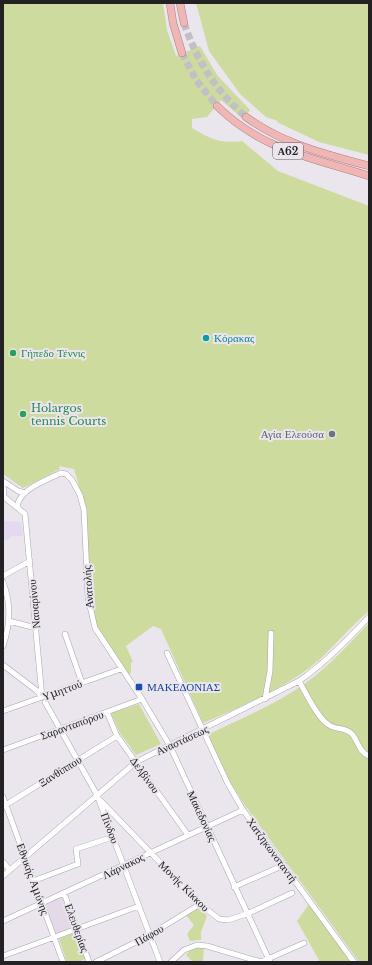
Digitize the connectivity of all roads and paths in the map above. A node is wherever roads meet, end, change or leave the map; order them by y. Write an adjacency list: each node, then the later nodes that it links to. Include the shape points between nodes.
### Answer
1 (170, 3): 4 (highway)
2 (180, 3): 3 (highway)
3 (184, 23)
4 (182, 53)
5 (217, 106): 8 (highway, Α62, via 238,125 270,144)
6 (246, 117): 7 (highway, Α62, via 265,131 290,143)
7 (369, 166)
8 (369, 176)
9 (3, 480): 11 (street)
10 (3, 484): 13 (street)
11 (18, 491): 12 (street); 14 (street, via 18,496)
12 (25, 492): 15 (street); 27 (street, Ανατολής, via 61,472 72,480 84,510 90,615 101,639)
13 (3, 496): 14 (street)
14 (10, 501): 15 (street)
15 (17, 507): 16 (street, Ναυαρίνου, via 25,514)
16 (30, 561): 17 (street); 21 (street, Ναυαρίνου)
17 (3, 576)
18 (3, 582): 20 (street)
19 (369, 617): 28 (street, Αναστάσεως, via 334,653)
20 (9, 621): 21 (street); 24 (street)
21 (36, 628): 31 (street, Ναυαρίνου)
22 (271, 633): 30 (street, via 270,671)
23 (65, 634): 29 (street)
24 (3, 646)
25 (167, 653): 36 (street, Χατζηκωνσταντή)
26 (3, 665): 31 (street)
27 (121, 669): 29 (street, Υμηττού); 32 (street, Ανατολής)
28 (299, 681): 30 (street, Αναστάσεως); 40 (street, via 323,721 351,733 360,748)
29 (82, 683): 31 (street, Υμηττού)
30 (265, 698): 36 (street, Αναστάσεως)
31 (44, 699): 33 (street, Υμηττού); 35 (street, Πίνδου)
32 (142, 699): 34 (street, Σαρανταπόρου); 38 (street, Ανατολής)
33 (3, 711)
34 (107, 712): 35 (street, Σαρανταπόρου); 37 (street, Δελβίνου)
35 (61, 729): 39 (street, Σαρανταπόρου); 41 (street, Πίνδου)
36 (203, 730): 38 (street, Αναστάσεως); 46 (street, Χατζηκωνσταντή)
37 (117, 736): 41 (street, Ξανθίππου); 42 (street, Δελβίνου)
38 (170, 746): 42 (street, Αναστάσεως); 47 (street, Μακεδονίας)
39 (3, 750)
40 (369, 756)
41 (78, 760): 43 (street, Πίνδου); 45 (street, Ξανθίππου)
42 (136, 762): 43 (street, Αναστάσεως); 48 (street, Δελβίνου)
43 (97, 795): 49 (street, Πίνδου); 50 (street, Μονής Κίκκου, via 104,806); 51 (street, Αναστάσεως)
44 (3, 797): 45 (street, Εθνικής Αμύνης)
45 (4, 806): 51 (street, Εθνικής Αμύνης)
46 (243, 810): 47 (street, Λάρνακος); 53 (street, Χατζηκωνσταντή)
47 (207, 827): 48 (street, Λάρνακος); 58 (street, Μακεδονίας)
48 (188, 835): 50 (street, Λάρνακος)
49 (113, 837): 54 (street, Πίνδου); 57 (street, via 76,849 78,864)
50 (151, 852): 54 (street, Λάρνακος); 62 (street, Μονής Κίκκου)
51 (25, 857): 55 (street, Αναστάσεως); 57 (street, Εθνικής Αμύνης)
52 (3, 862): 55 (street)
53 (284, 865): 58 (street); 77 (street, Χατζηκωνσταντή)
54 (124, 866): 59 (street, Λάρνακος); 63 (street, Πίνδου)
55 (10, 870): 56 (street, Αναστάσεως)
56 (3, 876)
57 (33, 881): 61 (street, Εθνικής Αμύνης)
58 (234, 887): 64 (street, Μακεδονίας)
59 (64, 893): 61 (street, Λάρνακος); 66 (street, Ελευθερίας)
60 (292, 893): 64 (street)
61 (42, 903): 65 (street, Λάρνακος); 68 (street, Εθνικής Αμύνης)
62 (200, 904): 64 (street, Μονής Κίκκου, via 223,920); 67 (street, Πάφου)
63 (139, 906): 66 (street); 67 (street, Πίνδου)
64 (247, 914): 71 (street, Μακεδονίας)
65 (3, 921)
66 (78, 929): 68 (street); 73 (street, Ελευθερίας)
67 (150, 935): 74 (street, Πάφου); 75 (street, Πίνδου)
68 (54, 938): 70 (street); 72 (street, Εθνικής Αμύνης)
69 (304, 943): 71 (street)
70 (3, 956)
71 (269, 961): 76 (street, via 255,961 200,945 189,947)
72 (63, 962)
73 (90, 962)
74 (96, 962)
75 (160, 962)
76 (171, 962)
77 (354, 962)

